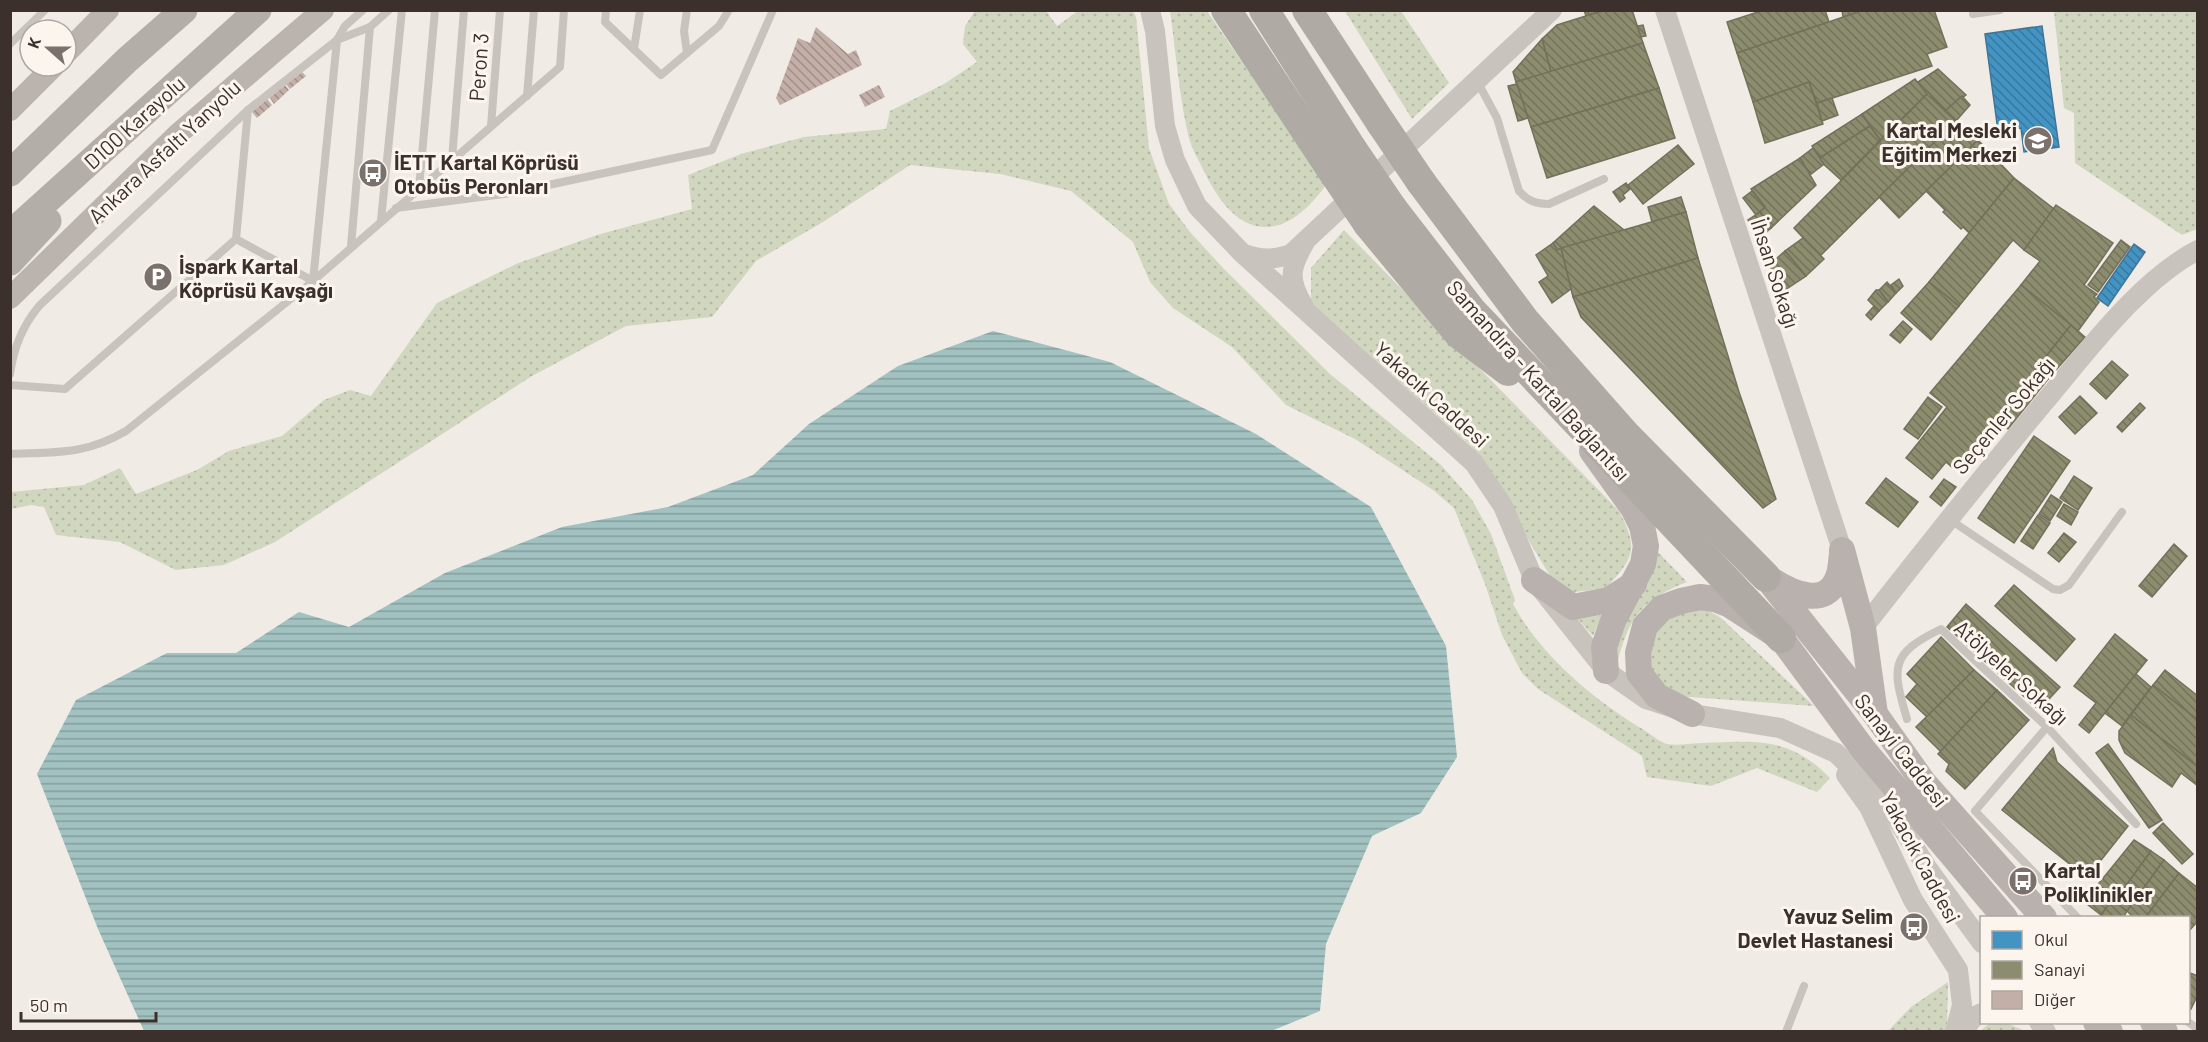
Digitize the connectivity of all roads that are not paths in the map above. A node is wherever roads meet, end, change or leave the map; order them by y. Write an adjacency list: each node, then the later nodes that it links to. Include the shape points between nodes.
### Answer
1 (45, 10): 31 (lane)
2 (108, 10): 30 (main road)
3 (175, 10): 34 (highway)
4 (184, 10): 34 (highway)
5 (258, 10): 37 (highway, D100 Karayolu)
6 (323, 10): 57 (main road, Ankara Asfaltı Yanyolu, via 178,134)
7 (363, 10): 29 (lane, via 345,26)
8 (389, 10): 28 (lane)
9 (402, 10): 48 (lane)
10 (435, 10): 45 (lane)
11 (464, 10): 42 (lane)
12 (500, 10): 41 (lane, Peron 3)
13 (534, 10): 38 (lane)
14 (564, 10): 38 (lane, via 560,68)
15 (606, 10): 32 (lane, via 605,22)
16 (640, 10): 32 (lane)
17 (687, 10): 33 (lane)
18 (729, 10): 33 (lane, via 719,26)
19 (773, 10): 46 (lane, via 712,150 511,193)
20 (1150, 10): 54 (street, Yakacık Caddesi, via 1165,126 1175,160 1197,206)
21 (1264, 10): 47 (highway, bridge, via 1352,148)
22 (1307, 10): 66 (highway, Samandıra - Kartal Bağlantısı, bridge, via 1421,182 1525,321 1624,434)
23 (1552, 10): 36 (street)
24 (1665, 10): 65 (street, İhsan Sokağı)
25 (2000, 10): 27 (lane)
26 (1226, 12): 47 (highway, bridge, via 1330,169)
27 (1973, 14)
28 (370, 27): 29 (lane); 52 (lane)
29 (337, 40): 40 (lane); 56 (lane)
30 (78, 41)
31 (10, 44)
32 (634, 49): 33 (lane, via 661,75)
33 (687, 53)
34 (127, 60): 43 (highway)
35 (42, 78): 39 (main road)
36 (1477, 81): 44 (lane, via 1497,118 1519,191 1525,198 1548,204); 51 (street)
37 (167, 92): 49 (highway, D100 Karayolu); 55 (highway)
38 (527, 96): 41 (lane)
39 (10, 110)
40 (248, 110): 50 (lane); 59 (lane, via 39,306 17,340)
41 (491, 126): 42 (lane)
42 (452, 159): 45 (lane)
43 (10, 173)
44 (1604, 179)
45 (419, 188): 46 (lane)
46 (394, 209): 48 (lane)
47 (1380, 216): 61 (highway, Samandıra - Kartal Bağlantısı, via 1459,334)
48 (381, 220): 52 (lane)
49 (10, 234)
50 (236, 239): 56 (lane); 60 (lane, via 65,389)
51 (1307, 239): 54 (street, via 1291,254 1275,259 1261,260); 58 (street, via 1292,273 1293,289)
52 (351, 246): 56 (lane)
53 (2198, 250): 64 (street, Seçenler Sokağı, via 2176,261 2105,329)
54 (1242, 253): 58 (street, Yakacık Caddesi)
55 (10, 262)
56 (312, 280): 62 (lane, via 105,444 84,451)
57 (10, 298)
58 (1307, 312): 67 (street, Yakacık Caddesi, via 1474,463 1503,506)
59 (10, 374)
60 (10, 385)
61 (1570, 418): 68 (main road, via 1642,526 1646,546); 70 (highway, Samandıra - Kartal Bağlantısı)
62 (10, 454)
63 (2122, 512): 64 (lane, via 2069,585 2060,590)
64 (1949, 519): 69 (street, Seçenler Sokağı)
65 (1842, 550): 66 (main road, via 1838,577 1821,594 1795,595); 69 (main road)
66 (1767, 577): 73 (main road, Sanayi Caddesi)
67 (1534, 580): 68 (main road, via 1573,607 1609,600); 71 (street, Yakacık Caddesi)
68 (1635, 584): 71 (main road, via 1613,621 1604,647)
69 (1863, 628): 73 (main road)
70 (1781, 638): 72 (main road, via 1715,599 1700,597 1662,608 1645,626 1638,653 1639,673 1657,696); 78 (main road, Sanayi Caddesi, via 1863,749)
71 (1606, 670): 72 (street, Yakacık Caddesi, via 1646,699)
72 (1692, 714): 76 (street, Yakacık Caddesi, via 1780,728)
73 (1875, 714): 79 (main road, Sanayi Caddesi, via 1924,783)
74 (1907, 719): 75 (lane, Atölyeler Sokağı, via 1898,687 1900,662 1916,641 1941,629)
75 (2047, 727): 77 (lane, Atölyeler Sokağı); 80 (lane, via 1975,811)
76 (1824, 747): 81 (street, Yakacık Caddesi, via 1849,763 1886,802); 85 (street, Yakacık Caddesi, via 1869,807 1913,900 1959,970 1962,1005)
77 (2136, 824)
78 (2002, 916)
79 (2042, 916)
80 (2076, 916)
81 (1980, 940)
82 (1804, 986): 84 (lane)
83 (1980, 1014): 86 (street)
84 (1786, 1032)
85 (1955, 1032)
86 (1962, 1032)

